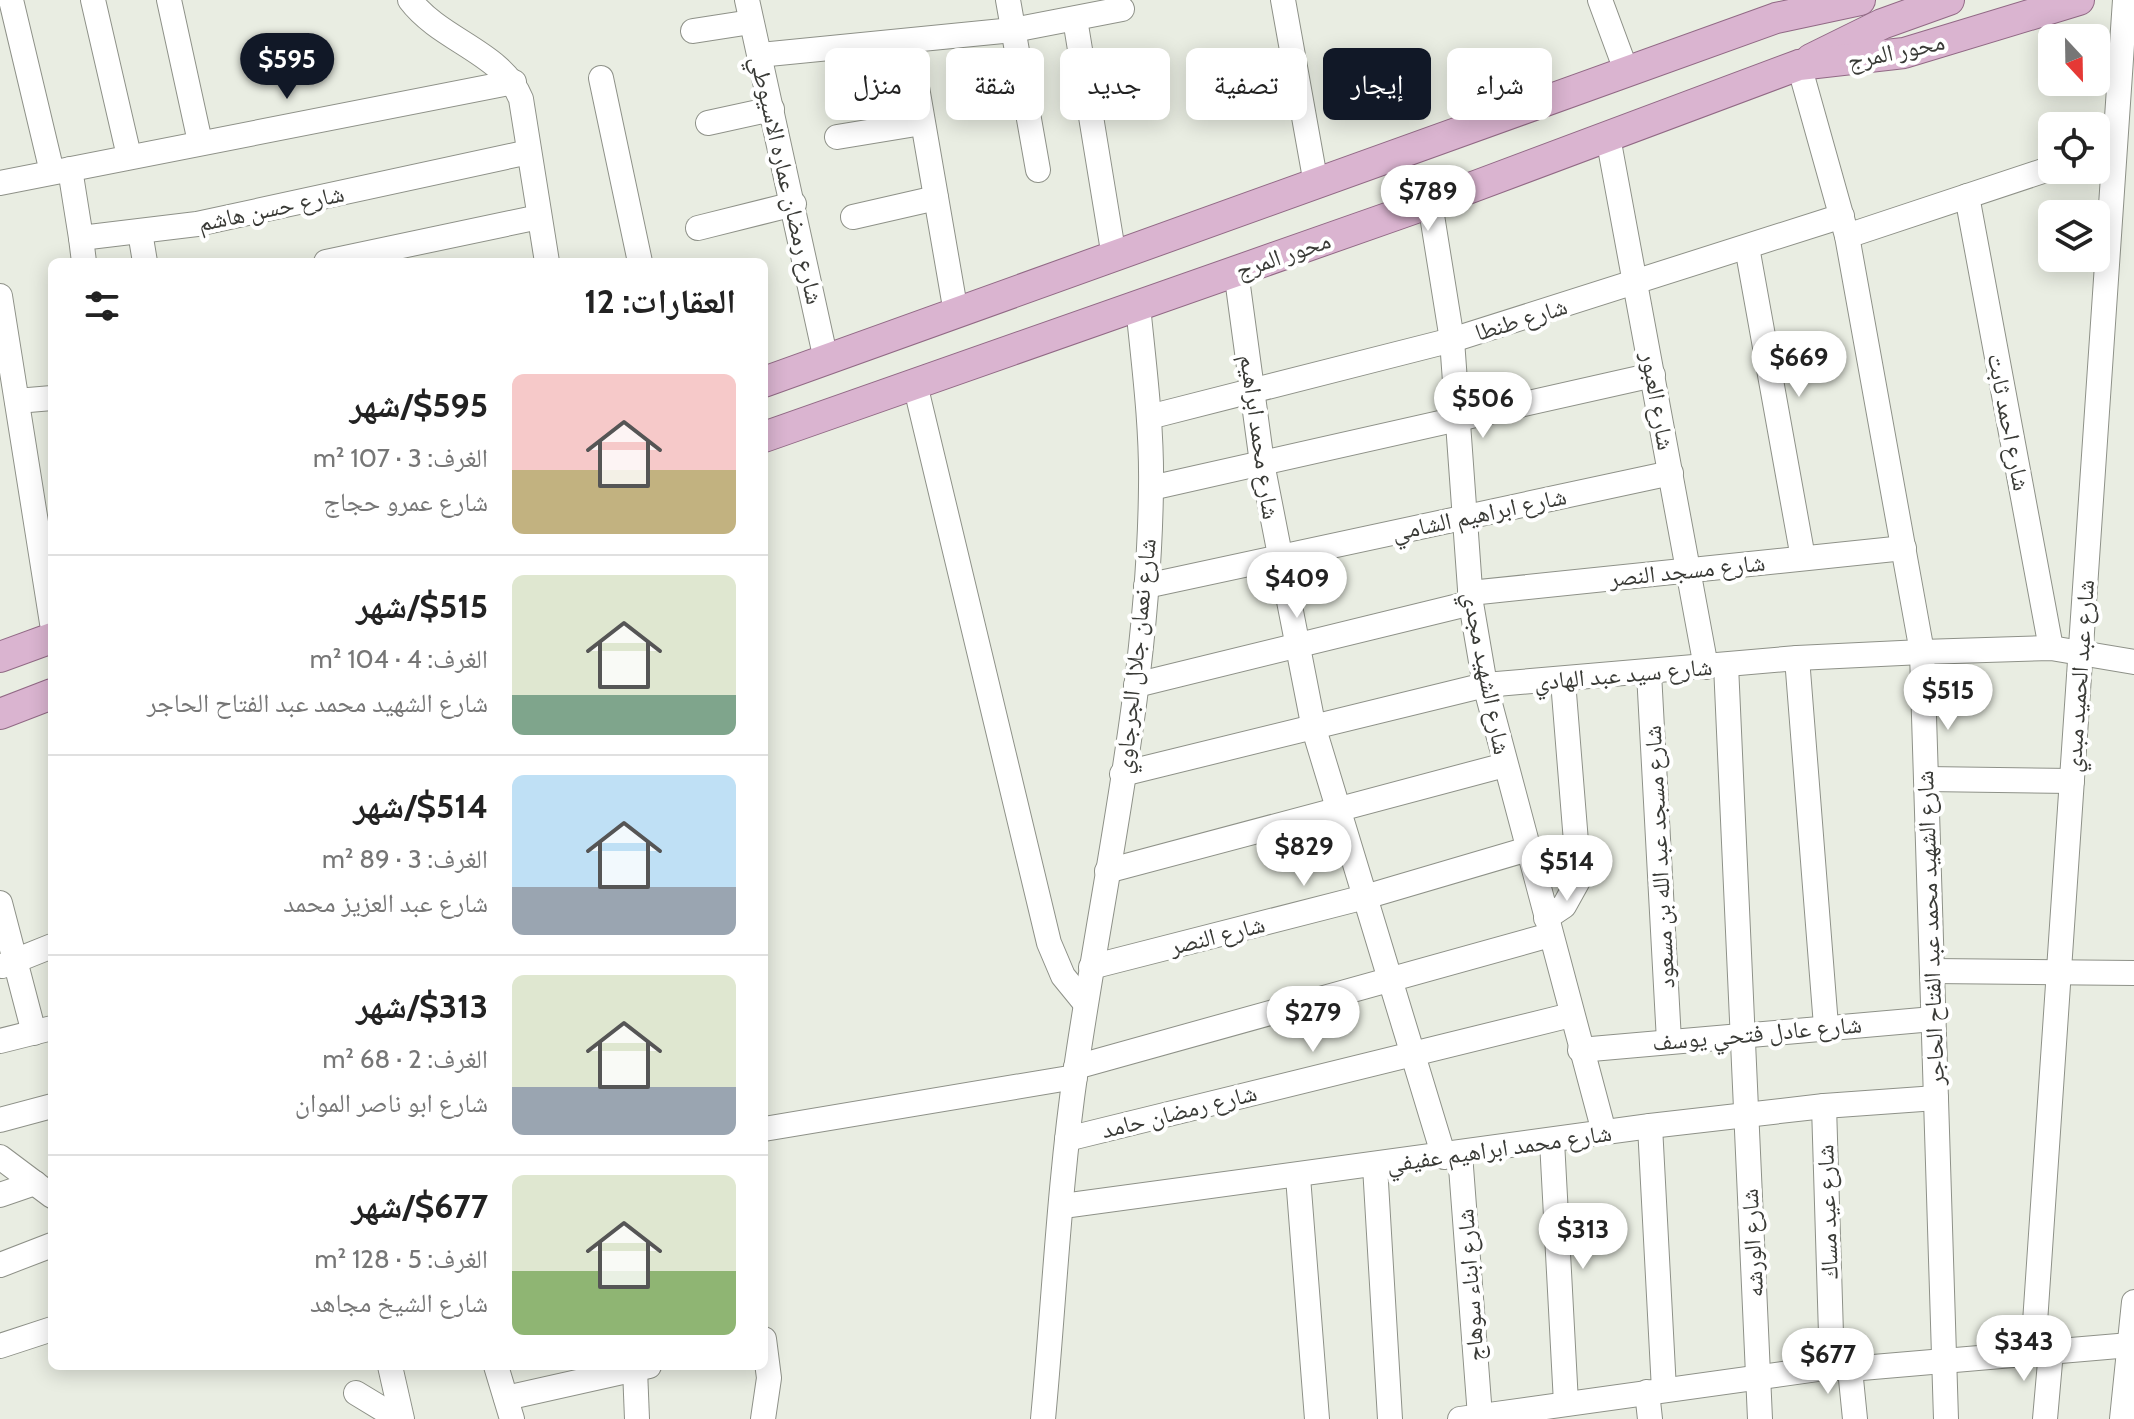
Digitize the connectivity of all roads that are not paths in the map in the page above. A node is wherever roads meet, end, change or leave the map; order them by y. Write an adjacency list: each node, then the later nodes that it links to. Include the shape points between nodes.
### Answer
1 (11, 0): 33 (street, شارع حسن هاشم)
2 (93, 0): 32 (street)
3 (169, 0): 30 (street)
4 (1008, 0): 16 (street)
5 (1283, 0): 37 (street)
6 (1600, 0): 21 (street)
7 (1860, 0): 12 (main road)
8 (2079, 0): 20 (main road, محور المرج, via 1904,53)
9 (2125, 0): 25 (street, شارع عبد الحميد مبدي)
10 (412, 1): 23 (street, via 438,28)
11 (1944, 2): 20 (main road, via 1882,24)
12 (1781, 6): 21 (main road)
13 (1122, 9): 15 (street)
14 (749, 11): 17 (street); 19 (street, شارع رمضان عماره الاسيوطي)
15 (1075, 19): 16 (street); 50 (street)
16 (1013, 30): 18 (street); 34 (street)
17 (693, 31)
18 (909, 41): 19 (street); 27 (street)
19 (759, 55): 24 (street, شارع رمضان عماره الاسيوطي)
20 (1799, 65): 29 (main road, محور المرج); 45 (street, شارع الشهيد محمد عبد الفتاح الحاجر)
21 (1627, 73): 37 (main road)
22 (601, 78): 54 (street)
23 (514, 82): 30 (street); 31 (street)
24 (772, 109): 26 (street); 42 (street, شارع رمضان عماره الاسيوطي)
25 (2110, 118)
26 (708, 123)
27 (922, 123): 28 (street); 40 (street)
28 (837, 137)
29 (1608, 137): 41 (main road, محور المرج); 56 (street, شارع العبور)
30 (200, 142): 32 (street)
31 (529, 152): 43 (street); 47 (street, شارع حسن هاشم, via 254,213)
32 (129, 156): 33 (street)
33 (61, 170): 36 (street); 49 (street, شارع حسن هاشم)
34 (1038, 170)
35 (2038, 173): 39 (street, شارع طنطا)
36 (0, 183)
37 (1316, 184): 50 (main road)
38 (2104, 184): 86 (street, شارع عبد الحميد مبدي)
39 (1967, 196): 45 (street, شارع طنطا); 84 (street, شارع احمد ثابت)
40 (936, 198): 44 (street); 59 (street)
41 (1430, 203): 55 (main road, محور المرج); 60 (street, شارع الشهيد مجدي)
42 (794, 204): 46 (street); 61 (street, شارع رمضان عماره الاسيوطي)
43 (539, 217): 52 (street); 53 (street)
44 (853, 217)
45 (1845, 226): 48 (street, شارع طنطا); 75 (street, شارع الشهيد محمد عبد الفتاح الحاجر)
46 (698, 228)
47 (140, 232): 49 (street, شارع حسن هاشم); 51 (street)
48 (1747, 247): 56 (street, شارع طنطا); 76 (street)
49 (82, 250)
50 (1114, 257): 59 (main road)
51 (144, 258)
52 (345, 258)
53 (546, 258)
54 (639, 258)
55 (1236, 271): 58 (main road, محور المرج); 65 (street, شارع محمد ابراهيم)
56 (1637, 282): 60 (street, شارع طنطا); 62 (street, شارع العبور)
57 (0, 296): 67 (street)
58 (1138, 306): 64 (main road, محور المرج); 68 (street, شارع نعمان جلال الجرجاوي)
59 (956, 313): 61 (main road)
60 (1452, 340): 65 (street, شارع طنطا); 69 (street, شارع الشهيد مجدي)
61 (826, 360): 63 (main road)
62 (1653, 375): 69 (street); 72 (street, شارع العبور)
63 (768, 381)
64 (915, 384): 70 (main road, محور المرج); 115 (street, via 1049,943 1063,976)
65 (1253, 391): 68 (street, شارع طنطا); 71 (street, شارع محمد ابراهيم)
66 (48, 398): 67 (street)
67 (17, 401): 80 (street)
68 (1149, 417): 73 (street, شارع نعمان جلال الجرجاوي)
69 (1458, 421): 71 (street); 74 (street, شارع الشهيد مجدي)
70 (768, 436)
71 (1262, 463): 73 (street); 77 (street, شارع محمد ابراهيم)
72 (1671, 473): 74 (street, شارع ابراهيم الشامي); 78 (street, شارع العبور)
73 (1151, 488): 79 (street, شارع نعمان جلال الجرجاوي)
74 (1465, 517): 77 (street, شارع ابراهيم الشامي); 81 (street, شارع الشهيد مجدي)
75 (1904, 548): 76 (street, شارع مسجد النصر); 85 (street, شارع الشهيد محمد عبد الفتاح الحاجر)
76 (1803, 558): 78 (street, شارع مسجد النصر)
77 (1279, 559): 79 (street, شارع ابراهيم الشامي); 83 (street, شارع محمد ابراهيم)
78 (1689, 570): 81 (street, شارع مسجد النصر); 90 (street, شارع العبور)
79 (1146, 586): 93 (street, شارع نعمان جلال الجرجاوي)
80 (48, 598)
81 (1470, 598): 83 (street, شارع مسجد النصر); 94 (street, شارع الشهيد مجدي)
82 (48, 639): 87 (main road)
83 (1298, 644): 93 (street, شارع مسجد النصر); 97 (street, شارع محمد ابراهيم)
84 (2051, 648): 85 (street, شارع سيد عبد الهادي); 86 (street, شارع سيد عبد الهادي)
85 (1922, 652): 88 (street, شارع سيد عبد الهادي); 100 (street, شارع الشهيد محمد عبد الفتاح الحاجر)
86 (2081, 653): 89 (street, شارع سيد عبد الهادي); 101 (street, شارع عبد الحميد مبدي)
87 (0, 657)
88 (1797, 658): 90 (street, شارع سيد عبد الهادي); 118 (street)
89 (2134, 662)
90 (1716, 666): 91 (street, شارع سيد عبد الهادي); 120 (street, شارع العبور)
91 (1649, 673): 92 (street, شارع سيد عبد الهادي); 122 (street, شارع مسجد عبد الله بن مسعود)
92 (1563, 681): 94 (street, شارع سيد عبد الهادي); 107 (street, via 1579,879)
93 (1136, 685): 99 (street, شارع نعمان جلال الجرجاوي)
94 (1485, 685): 97 (street, شارع سيد عبد الهادي); 98 (street, شارع الشهيد مجدي)
95 (48, 696): 96 (main road)
96 (0, 714)
97 (1314, 729): 99 (street, شارع سيد عبد الهادي); 102 (street, شارع محمد ابراهيم)
98 (1505, 765): 102 (street); 103 (street, شارع الشهيد مجدي)
99 (1122, 774): 104 (street, شارع نعمان جلال الجرجاوي)
100 (1926, 779): 101 (street); 111 (street, شارع الشهيد محمد عبد الفتاح الحاجر)
101 (2072, 781): 112 (street, شارع عبد الحميد مبدي)
102 (1339, 810): 104 (street); 105 (street, شارع محمد ابراهيم)
103 (1528, 849): 105 (street, شارع النصر); 107 (street, شارع الشهيد مجدي)
104 (1107, 871): 110 (street, شارع نعمان جلال الجرجاوي)
105 (1365, 897): 110 (street, شارع النصر); 114 (street, شارع محمد ابراهيم)
106 (0, 903): 109 (street)
107 (1548, 927): 114 (street); 116 (street, شارع الشهيد مجدي)
108 (48, 948): 109 (street)
109 (8, 963): 119 (street)
110 (1091, 967): 115 (street, شارع نعمان جلال الجرجاوي)
111 (1932, 971): 112 (street); 117 (street, شارع الشهيد محمد عبد الفتاح الحاجر)
112 (2059, 971): 113 (street); 148 (street, شارع عبد الحميد مبدي)
113 (2134, 973)
114 (1390, 979): 124 (street, شارع محمد ابراهيم); 125 (street)
115 (1085, 1003): 125 (street, شارع نعمان جلال الجرجاوي)
116 (1571, 1015): 123 (street, شارع الشهيد مجدي); 124 (street, شارع رمضان حامد)
117 (1933, 1019): 118 (street, شارع عادل فتحي يوسف); 126 (street, شارع الشهيد محمد عبد الفتاح الحاجر)
118 (1826, 1026): 120 (street, شارع عادل فتحي يوسف)
119 (43, 1030): 121 (street)
120 (1743, 1035): 122 (street, شارع عادل فتحي يوسف); 129 (street, شارع العبور)
121 (0, 1041)
122 (1669, 1041): 123 (street, شارع عادل فتحي يوسف)
123 (1580, 1050): 133 (street, شارع الشهيد مجدي)
124 (1413, 1054): 134 (street, شارع رمضان حامد); 136 (street, شارع محمد ابراهيم)
125 (1075, 1072): 132 (street); 134 (street, شارع نعمان جلال الجرجاوي)
126 (1936, 1098): 127 (street, شارع محمد ابراهيم عفيفي); 150 (street, شارع الشهيد محمد عبد الفتاح الحاجر)
127 (1824, 1106): 129 (street, شارع محمد ابراهيم عفيفي); 151 (street, شارع عيد مساك)
128 (48, 1107): 130 (street)
129 (1746, 1115): 131 (street, شارع محمد ابراهيم عفيفي); 157 (street, شارع الورشه)
130 (0, 1120)
131 (1650, 1126): 133 (street, شارع محمد ابراهيم عفيفي); 158 (street)
132 (768, 1128)
133 (1604, 1132): 135 (street, شارع محمد ابراهيم عفيفي)
134 (1067, 1139): 142 (street, شارع نعمان جلال الجرجاوي)
135 (1552, 1141): 136 (street, شارع محمد ابراهيم عفيفي); 161 (street)
136 (1452, 1156): 138 (street, شارع محمد ابراهيم عفيفي); 162 (street, شارع ابناء سوهاج)
137 (0, 1157): 140 (street)
138 (1375, 1166): 139 (street, شارع محمد ابراهيم عفيفي); 168 (street)
139 (1298, 1177): 142 (street, شارع محمد ابراهيم عفيفي); 167 (street)
140 (45, 1188): 141 (street)
141 (0, 1195)
142 (1063, 1206): 166 (street, شارع نعمان جلال الجرجاوي)
143 (48, 1247): 144 (street)
144 (0, 1265)
145 (2134, 1302): 149 (street)
146 (48, 1330): 147 (street)
147 (0, 1346)
148 (2042, 1351): 149 (street); 150 (street); 173 (street, شارع عبد الحميد مبدي)
149 (2130, 1357): 174 (street)
150 (1943, 1360): 151 (street); 172 (street, شارع الشهيد محمد عبد الفتاح الحاجر)
151 (1841, 1368): 157 (street); 171 (street, شارع عيد مساك)
152 (391, 1370): 163 (street)
153 (497, 1370): 160 (street)
154 (636, 1370): 160 (street)
155 (642, 1370): 164 (street)
156 (768, 1370): 165 (street)
157 (1758, 1378): 158 (street); 170 (street, شارع الورشه)
158 (1656, 1391): 161 (street); 169 (street)
159 (356, 1393): 163 (street)
160 (509, 1409)
161 (1551, 1410): 162 (street)
162 (1470, 1417)
163 (401, 1419)
164 (637, 1419)
165 (763, 1419)
166 (1043, 1419)
167 (1317, 1419)
168 (1390, 1419)
169 (1650, 1419)
170 (1760, 1419)
171 (1855, 1419)
172 (1946, 1419)
173 (2045, 1419)
174 (2122, 1419)

